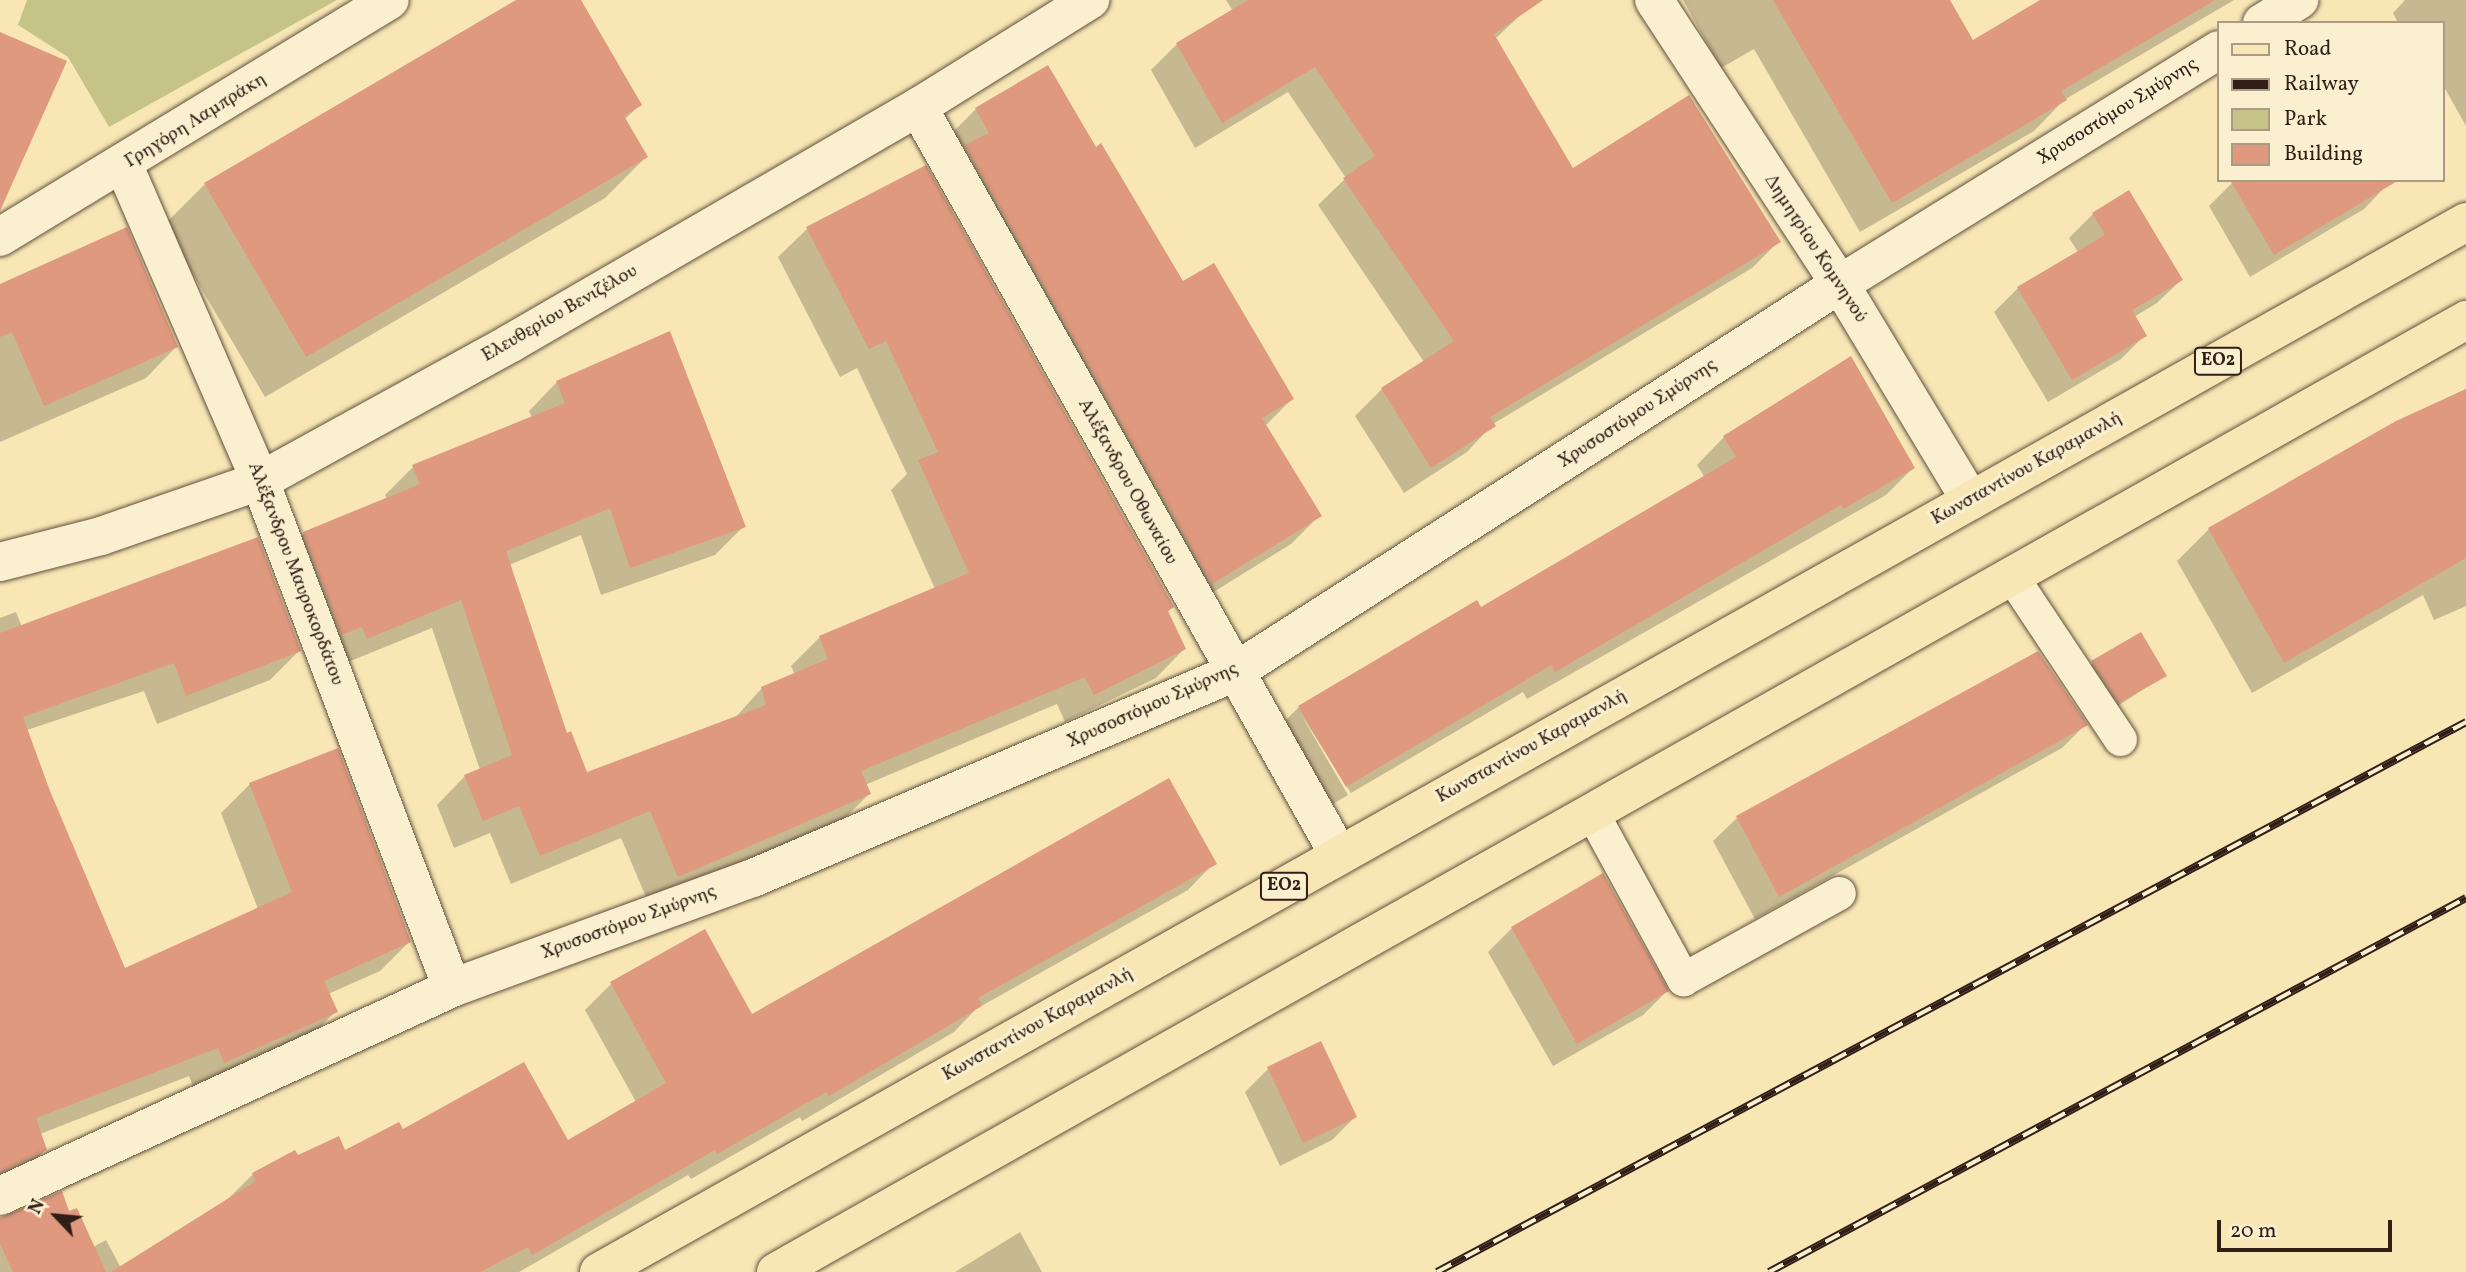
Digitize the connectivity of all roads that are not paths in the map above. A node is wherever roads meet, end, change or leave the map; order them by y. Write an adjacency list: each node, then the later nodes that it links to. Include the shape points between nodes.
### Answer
1 (390, 0): 8 (street, Γρηγόρη Λαμπράκη)
2 (1090, 0): 7 (street, Ελευθερίου Βενιζέλου)
3 (1654, 0): 11 (street, Δημητρίου Κομνηνού)
4 (2299, 0): 5 (street)
5 (2265, 21)
6 (2218, 51): 11 (street, Χρυσοστόμου Σμύρνης)
7 (918, 107): 13 (street, Ελευθερίου Βενιζέλου, via 511,343); 17 (street, Αλέξανδρου Οθωναίου)
8 (124, 166): 10 (street, Γρηγόρη Λαμπράκη); 13 (street, Αλέξανδρου Μαυροκορδάτου)
9 (2466, 222): 14 (main road, Κωνσταντίνου Καραμανλή / ΕΟ2)
10 (0, 237)
11 (1840, 284): 14 (street, Δημητρίου Κομνηνού); 17 (street, Χρυσοστόμου Σμύρνης)
12 (2466, 320): 16 (main road)
13 (260, 481): 15 (street, Ελευθερίου Βενιζέλου, via 101,536); 22 (street, Αλέξανδρου Μαυροκορδάτου)
14 (1970, 501): 20 (main road, Κωνσταντίνου Καραμανλή / ΕΟ2)
15 (0, 562)
16 (2011, 575): 18 (lane); 19 (main road)
17 (1233, 673): 20 (street, Αλέξανδρου Οθωναίου); 22 (street, Χρυσοστόμου Σμύρνης, via 753,878)
18 (2120, 739)
19 (1591, 811): 21 (lane, via 1684,979); 25 (main road)
20 (1339, 855): 24 (main road, Κωνσταντίνου Καραμανλή / ΕΟ2)
21 (1839, 893)
22 (452, 988): 23 (street, Χρυσοστόμου Σμύρνης)
23 (0, 1196)
24 (598, 1272)
25 (776, 1272)

